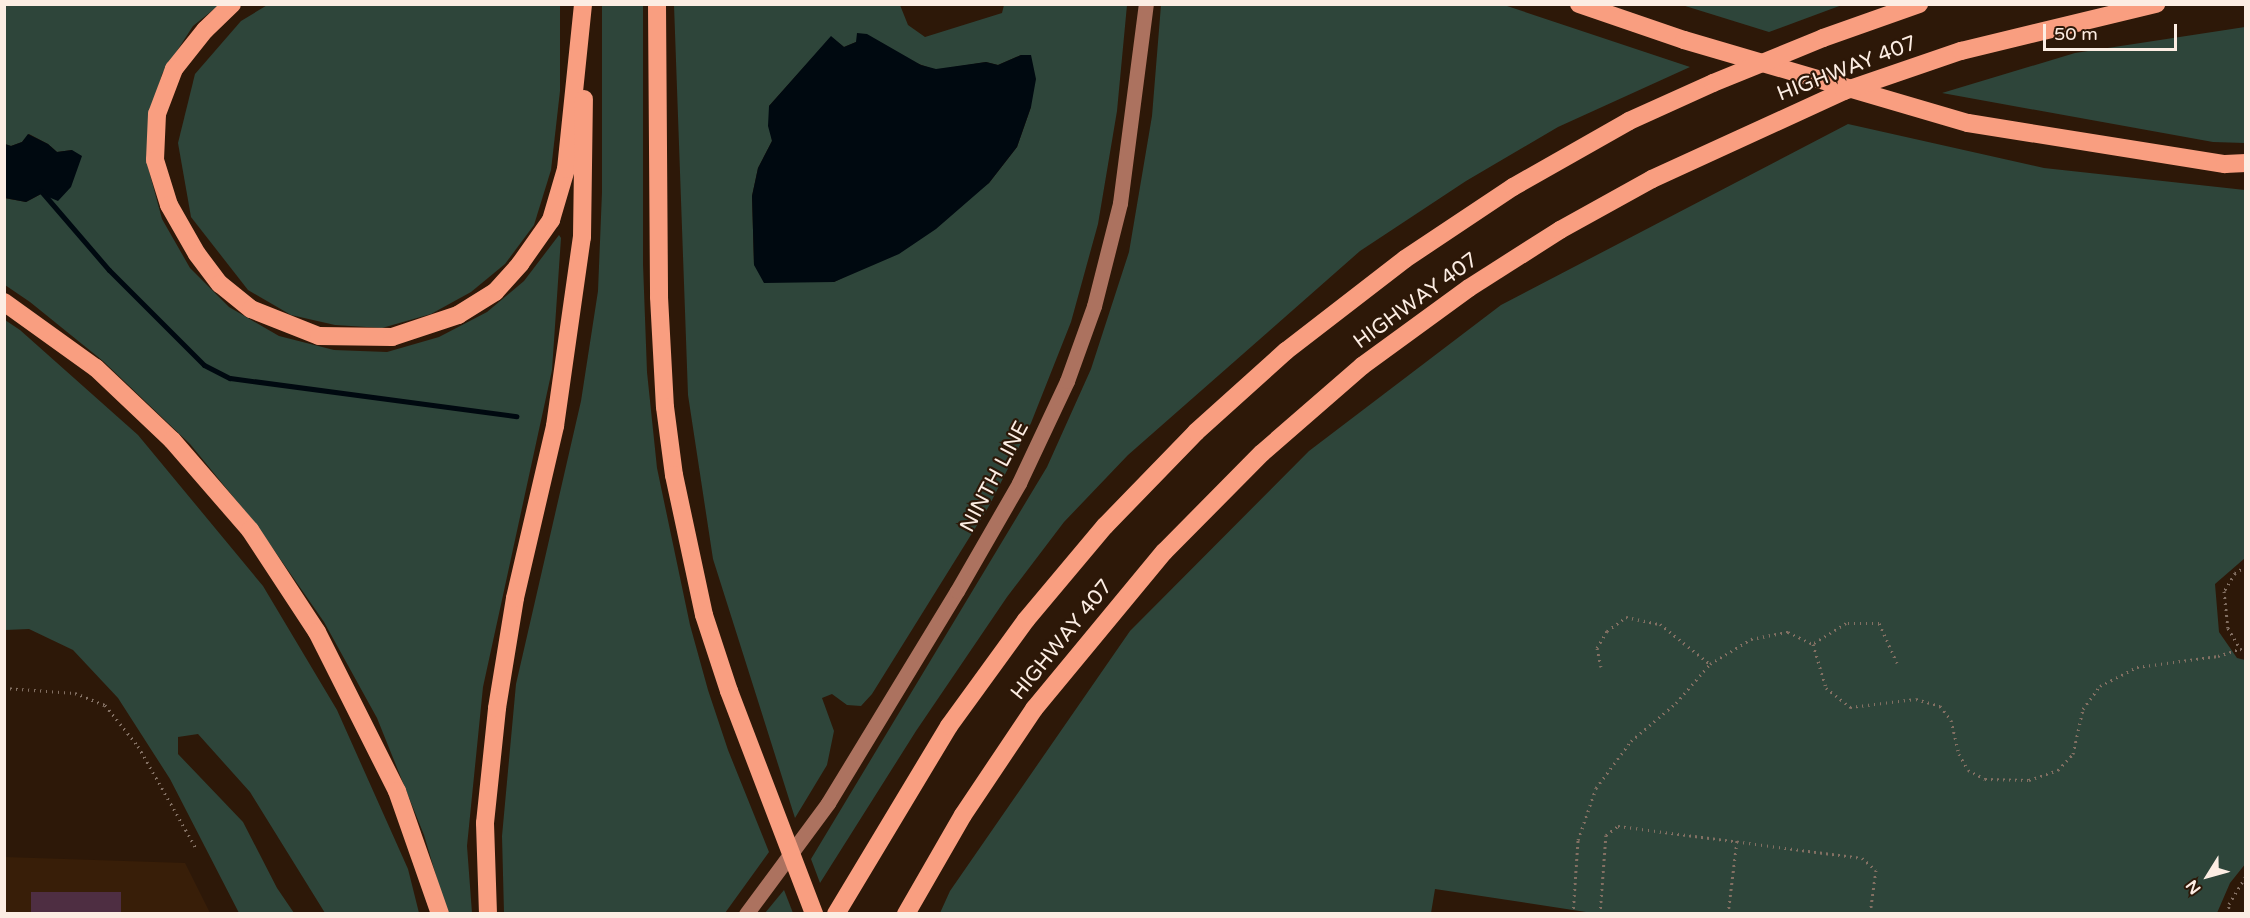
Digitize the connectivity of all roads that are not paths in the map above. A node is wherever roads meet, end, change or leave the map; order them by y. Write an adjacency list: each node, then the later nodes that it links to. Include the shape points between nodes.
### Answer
1 (232, 4): 2 (highway, via 174,69 157,114 154,160 169,205 197,254 220,284 251,309 319,336 392,337 458,315 495,292 551,220 566,169)
2 (584, 4): 11 (highway, via 582,237 555,426 515,598 497,708 485,824)
3 (1146, 4): 12 (main road, NINTH LINE, via 1120,203 1095,306 1067,381 1019,483 957,591 828,803)
4 (1579, 4): 8 (highway, via 1684,40 1968,123 2225,164)
5 (1919, 4): 14 (highway, HIGHWAY 407, via 1822,38 1629,122 1513,187 1405,259 1286,351 1196,432 1105,526 1026,620 949,726)
6 (2156, 4): 15 (highway, HIGHWAY 407, via 1960,51 1794,112 1652,179 1560,230 1469,288 1362,366 1262,453 1164,552 1034,709 963,815)
7 (657, 9): 13 (highway, via 659,297 665,407 674,476 704,615)
8 (2246, 163)
9 (4, 302): 10 (highway, via 96,368 172,440 250,530 317,632 397,791)
10 (440, 914)
11 (488, 914)
12 (746, 914)
13 (814, 914)
14 (837, 914)
15 (906, 914)

